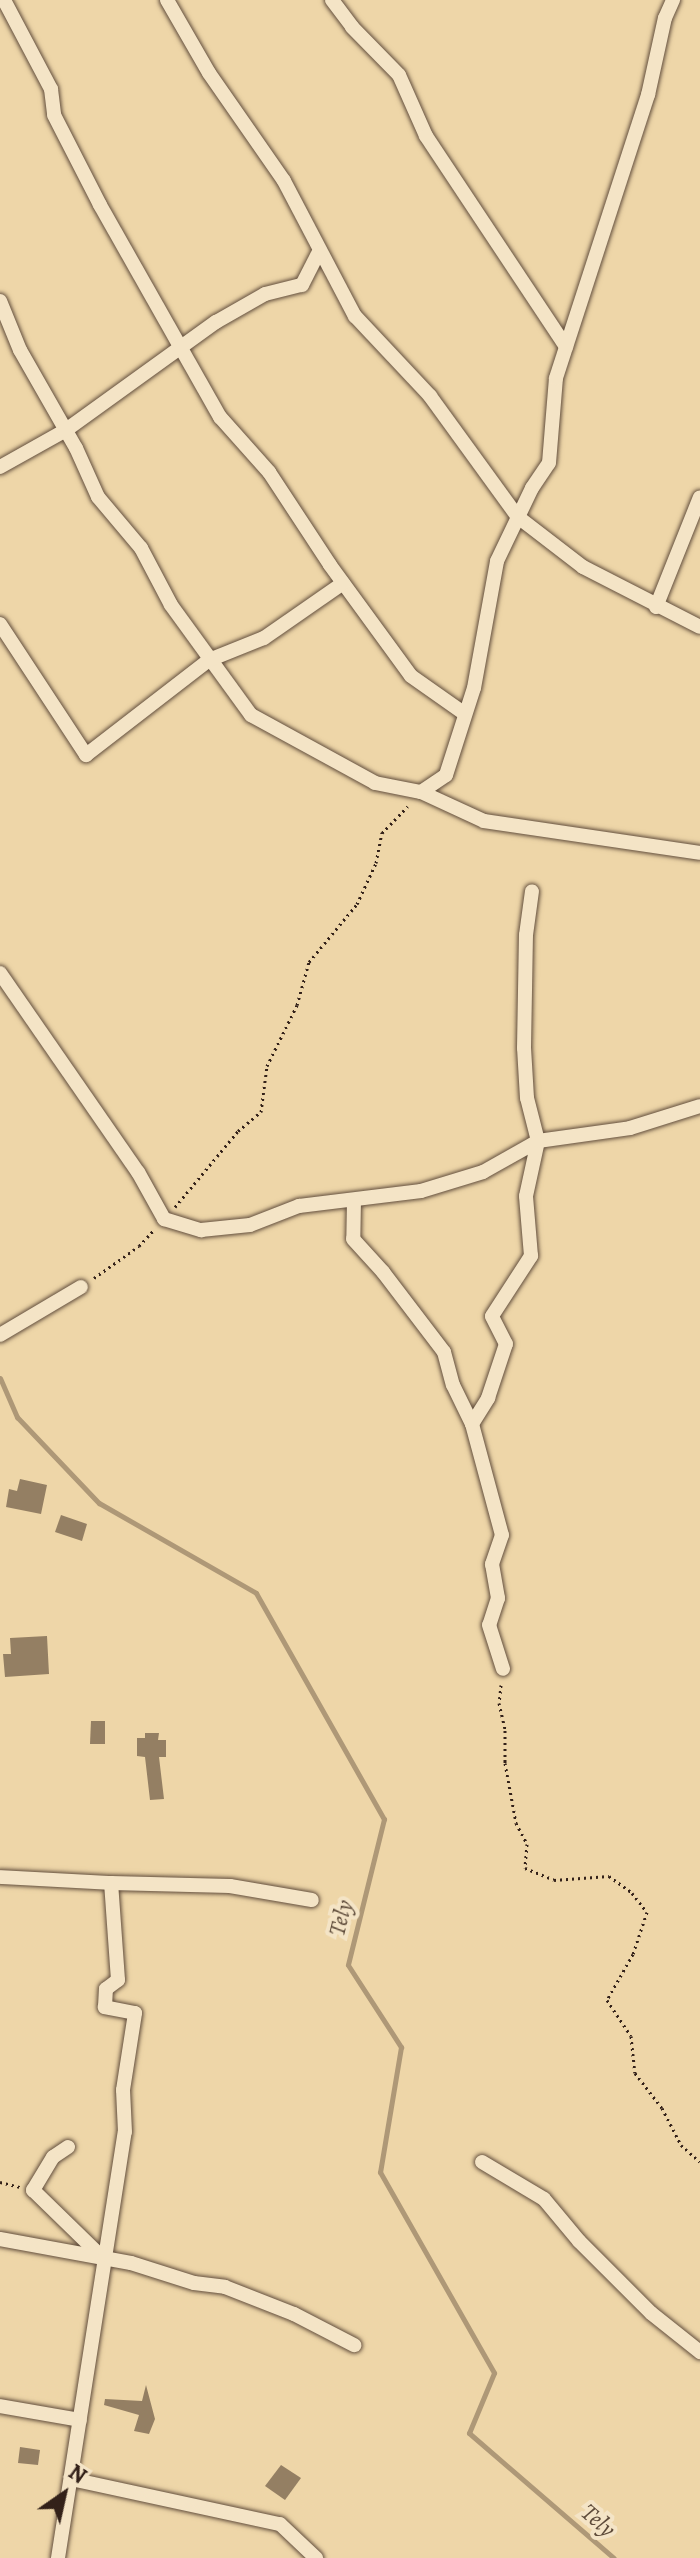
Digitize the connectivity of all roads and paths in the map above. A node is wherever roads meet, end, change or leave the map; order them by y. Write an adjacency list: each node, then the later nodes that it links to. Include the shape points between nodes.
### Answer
1 (4, 0): 8 (street, via 51,89 54,115)
2 (167, 0): 5 (street, via 209,73 284,181)
3 (332, 0): 7 (street, via 399,75 426,136)
4 (673, 0): 7 (street, via 648,95)
5 (319, 251): 8 (street, via 302,285 265,294 216,322); 12 (street, via 355,316 430,396)
6 (0, 301): 9 (street, via 20,350)
7 (566, 347): 12 (street, via 556,378 549,463)
8 (182, 350): 9 (street); 13 (street, via 220,417 269,472)
9 (66, 430): 10 (street); 17 (street, via 98,497 141,548)
10 (0, 467)
11 (700, 497): 14 (street)
12 (518, 517): 14 (street, via 583,567); 18 (street, via 497,561)
13 (343, 583): 17 (street, via 264,638); 18 (street, via 411,676)
14 (656, 607): 16 (street)
15 (0, 624): 17 (street, via 86,755)
16 (700, 627)
17 (209, 660): 19 (street, via 251,715 375,783)
18 (465, 714): 19 (street, via 446,775)
19 (421, 792): 20 (street, via 484,821); 26 (path, via 382,833 376,863 357,904 309,962 297,1005 267,1066 261,1112 238,1131)
20 (700, 853)
21 (532, 891): 24 (street, via 524,1048 527,1098)
22 (0, 973): 26 (street, via 138,1172)
23 (700, 1106): 24 (street, via 630,1128)
24 (538, 1141): 25 (street, via 483,1172 421,1191); 29 (street, via 526,1196 531,1256 492,1316 506,1344 488,1398)
25 (354, 1200): 26 (street, via 299,1206 250,1225 201,1230); 29 (street, via 353,1239 444,1352)
26 (164, 1219): 27 (path, via 139,1246)
27 (81, 1287): 28 (street)
28 (0, 1335)
29 (472, 1424): 30 (street, via 502,1535 492,1564 498,1598 489,1625)
30 (503, 1669): 36 (path, via 499,1703 505,1763 516,1823 527,1844 525,1868 554,1880 609,1876 647,1912 633,1954 607,2000 631,2036 635,2073 681,2145)
31 (0, 1877): 32 (street)
32 (111, 1883): 33 (street, via 230,1886); 38 (street, via 118,1980 106,1989 105,2007 135,2013 123,2090 125,2132)
33 (312, 1900)
34 (68, 2147): 38 (street, via 53,2157 33,2190)
35 (482, 2162): 40 (street, via 544,2199 651,2313)
36 (700, 2162)
37 (0, 2239): 38 (street)
38 (105, 2260): 39 (street, via 225,2287); 42 (street)
39 (354, 2345)
40 (700, 2352)
41 (0, 2406): 42 (street)
42 (80, 2420): 43 (street)
43 (71, 2479): 44 (street); 45 (street, via 280,2524)
44 (58, 2558)
45 (316, 2558)

